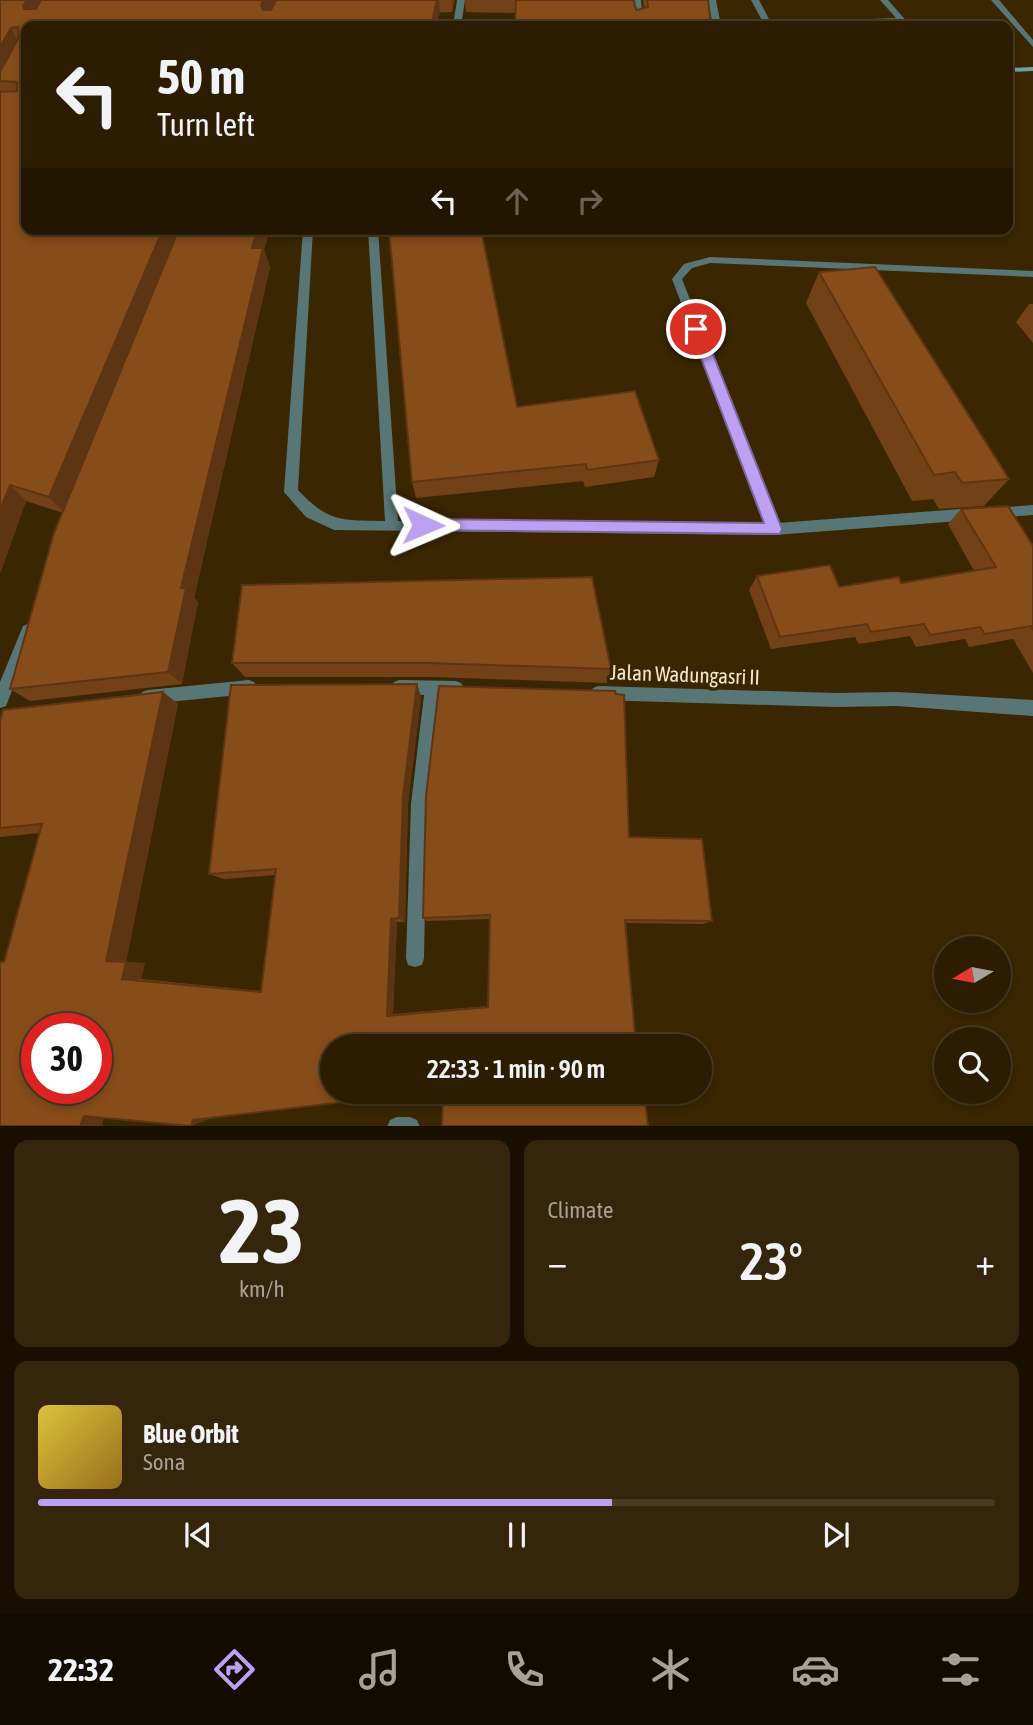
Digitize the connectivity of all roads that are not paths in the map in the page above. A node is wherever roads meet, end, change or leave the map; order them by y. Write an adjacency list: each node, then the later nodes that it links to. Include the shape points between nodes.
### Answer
1 (461, 0): 7 (street)
2 (637, 0): 8 (street)
3 (712, 0): 9 (street)
4 (755, 0): 10 (street)
5 (884, 0): 11 (street)
6 (995, 0): 12 (street)
7 (458, 21)
8 (639, 21)
9 (717, 21)
10 (766, 21)
11 (902, 21)
12 (1033, 44)
13 (1033, 69): 14 (main road)
14 (1013, 70)
15 (308, 235): 19 (street, via 291,492 311,513 339,526)
16 (373, 235): 19 (street)
17 (1033, 274): 20 (street, via 710,260 688,266 677,279)
18 (1033, 510): 20 (street)
19 (392, 525): 20 (street)
20 (774, 529)
21 (32, 622): 28 (street)
22 (271, 687): 27 (street)
23 (379, 687): 24 (street)
24 (433, 687): 25 (street); 30 (street, via 419,804)
25 (474, 688)
26 (583, 693): 29 (street, Jalan Wadungasri II, via 897,699)
27 (135, 699)
28 (0, 701)
29 (1033, 708)
30 (415, 958)
31 (397, 1126): 32 (street)
32 (410, 1126)

